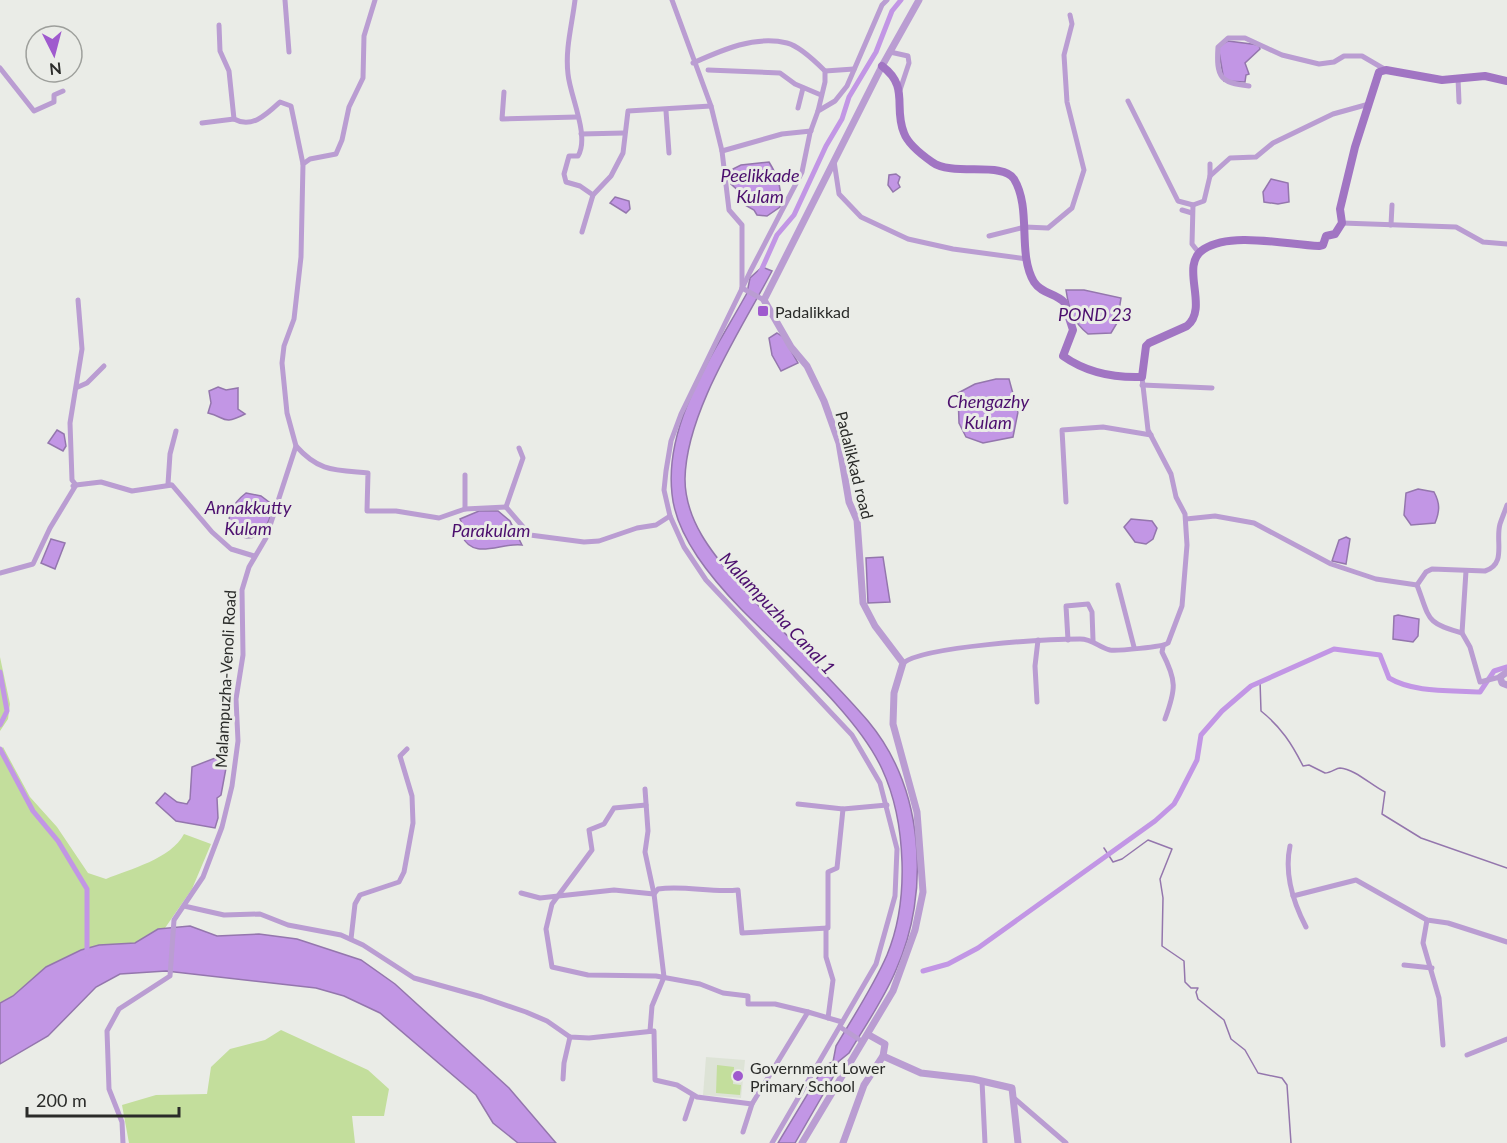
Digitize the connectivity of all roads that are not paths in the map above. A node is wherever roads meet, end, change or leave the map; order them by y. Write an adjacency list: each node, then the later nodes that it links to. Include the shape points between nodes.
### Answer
1 (285, 0): 9 (street)
2 (375, 0): 42 (street, via 364,36 363,78 349,107 336,154)
3 (575, 0): 33 (street, via 567,61)
4 (672, 0): 11 (street)
5 (887, 0): 14 (street)
6 (919, 0): 10 (street)
7 (1070, 15): 52 (street, via 1072,24 1064,55 1067,102 1084,170 1072,208 1048,228)
8 (219, 25): 34 (street, via 220,51 229,71)
9 (289, 52)
10 (890, 52): 12 (street); 24 (street, via 908,56)
11 (693, 63): 17 (street, via 734,45 776,42 789,44); 29 (street)
12 (882, 66): 24 (main road, via 892,75); 41 (street)
13 (0, 69): 22 (street, via 34,111 54,102 54,95)
14 (854, 69): 17 (street); 32 (street, via 835,101)
15 (708, 70): 21 (street, via 780,73)
16 (1386, 70): 18 (main road, via 1442,80); 20 (street, via 1374,61 1352,54 1319,64 1282,56 1245,38 1228,38 1218,47 1219,72 1229,84); 28 (main road, via 1378,72)
17 (825, 71): 25 (street)
18 (1458, 78): 19 (main road, via 1485,76); 27 (street)
19 (1507, 81)
20 (1249, 86)
21 (803, 88): 25 (street); 30 (street)
22 (63, 92)
23 (504, 92): 33 (street, via 502,119)
24 (899, 92): 52 (main road, via 902,130 907,139 939,167 1010,175 1020,197)
25 (821, 95): 32 (street)
26 (1128, 101): 46 (street, via 1178,201)
27 (1459, 102)
28 (1369, 104): 44 (street, via 1333,114 1273,143 1256,157 1230,158); 50 (main road, via 1340,209)
29 (711, 106): 31 (street); 39 (street)
30 (798, 108)
31 (666, 111): 37 (street, via 628,111); 40 (street)
32 (818, 111): 36 (street)
33 (577, 117): 38 (street)
34 (234, 119): 35 (street); 42 (street, via 258,120 280,102 291,106)
35 (202, 123)
36 (811, 130): 39 (street); 58 (street, via 802,172)
37 (624, 133): 38 (street); 45 (street, via 623,153 611,176)
38 (581, 134): 45 (street, via 580,153 569,156 564,178)
39 (722, 151): 58 (street, via 729,210 742,225)
40 (669, 153)
41 (834, 161): 57 (street, via 839,194 861,217 908,239); 60 (street)
42 (303, 164): 67 (street, via 302,257 294,319 282,363 287,413)
43 (1210, 164): 44 (street)
44 (1210, 176): 46 (street, via 1204,201)
45 (593, 195): 53 (street)
46 (1193, 205): 49 (street)
47 (1392, 205): 51 (street)
48 (1182, 210): 49 (street)
49 (1192, 213): 56 (street, via 1192,244)
50 (1342, 222): 51 (street); 56 (main road, via 1321,246 1220,241)
51 (1391, 225): 55 (street, via 1456,227 1483,242)
52 (1025, 226): 54 (street); 57 (main road)
53 (582, 232)
54 (989, 236)
55 (1507, 244)
56 (1199, 253): 62 (main road, via 1194,278 1197,304 1192,321 1146,346)
57 (1027, 259): 62 (main road, via 1037,286 1064,302 1073,330 1065,358 1099,374)
58 (742, 288): 60 (street); 76 (street, via 671,441 664,490)
59 (78, 300): 63 (street, via 82,349)
60 (764, 300): 89 (street, Padalikkad road, via 791,347 807,366 824,401 839,443 849,502 857,520 862,603)
61 (104, 366): 63 (street)
62 (1142, 381): 64 (street); 66 (street)
63 (78, 387): 70 (street, via 70,423)
64 (1212, 388)
65 (176, 431): 71 (street, via 170,454 168,484)
66 (1150, 435): 72 (street, via 1103,427 1062,430); 77 (street, via 1171,474)
67 (296, 446): 75 (street, via 311,463 368,473 367,511 439,518); 78 (street, Malampuzha-Venoli Road, via 266,538)
68 (519, 448): 74 (street, via 523,458)
69 (465, 475): 75 (street)
70 (74, 483): 71 (street, via 101,482 132,491); 80 (street, via 33,564)
71 (172, 485): 78 (street, via 231,549)
72 (1066, 502)
73 (1507, 505): 79 (street, via 1500,524 1501,563 1485,572)
74 (506, 507): 75 (street); 76 (street, via 530,535 584,542 656,525)
75 (465, 509)
76 (670, 516): 99 (street, via 706,580 852,735 880,783)
77 (1186, 519): 82 (street, via 1215,516 1254,524 1331,564 1376,579); 88 (street, via 1182,606)
78 (254, 556): 106 (street, Malampuzha-Venoli Road, via 242,590 243,655 236,699 238,741 232,786 203,877)
79 (1466, 571): 82 (street, via 1432,569); 83 (street)
80 (0, 573)
81 (1118, 585): 87 (street)
82 (1417, 585): 83 (street, via 1431,622)
83 (1462, 633): 91 (street, via 1480,682)
84 (1038, 640): 85 (street); 89 (street, via 946,650); 93 (street)
85 (1068, 640): 86 (street); 86 (street, via 1066,606 1088,604)
86 (1093, 640): 87 (street, via 1114,651)
87 (1134, 647): 88 (street)
88 (1163, 647): 94 (street, via 1175,685)
89 (903, 663): 119 (street, via 894,693 893,724 917,812 923,892 907,954 893,991)
90 (1507, 672): 91 (street)
91 (1500, 677): 92 (street)
92 (1507, 685)
93 (1037, 702)
94 (1165, 719)
95 (407, 749): 110 (street, via 400,756 412,796 413,823 403,876 391,886 360,895 355,904)
96 (645, 789): 98 (street)
97 (798, 804): 100 (street)
98 (646, 805): 103 (street, via 645,852); 105 (street, via 614,808 604,824 589,830 592,850)
99 (887, 805): 100 (street); 117 (street, via 897,849 895,896 876,964)
100 (843, 809): 109 (street, via 837,868 828,872 830,926)
101 (1290, 846): 104 (street, via 1286,863)
102 (521, 893): 105 (street)
103 (654, 894): 105 (street, via 614,890); 109 (street, via 668,887 738,890 742,933); 114 (street)
104 (1293, 896): 107 (street, via 1356,880); 108 (street)
105 (556, 897): 114 (street, via 546,929 552,967 588,975)
106 (184, 906): 110 (street, via 224,915 257,913 288,925); 133 (street, Malampuzha-Venoli Road, via 174,920 170,976 119,1009 107,1031 109,1089 122,1122)
107 (1427, 920): 111 (street); 113 (street, via 1423,944)
108 (1306, 927)
109 (826, 928): 116 (street, via 826,957 833,980)
110 (351, 939): 120 (street, via 414,978 526,1012)
111 (1507, 942)
112 (1404, 965): 113 (street)
113 (1432, 968): 123 (street)
114 (664, 977): 115 (street, via 750,997 748,1004 752,1005 776,1004); 118 (street, via 651,1006)
115 (807, 1012): 116 (street); 130 (street)
116 (828, 1018): 117 (street)
117 (841, 1024): 122 (street); 134 (street)
118 (650, 1031): 120 (street); 128 (street, via 654,1031 656,1042 655,1080 677,1085)
119 (869, 1035): 122 (street); 125 (street, via 885,1044)
120 (570, 1038): 126 (street)
121 (1507, 1039): 124 (street)
122 (863, 1042): 135 (street)
123 (1443, 1045)
124 (1467, 1055)
125 (883, 1056): 127 (street, via 921,1073); 136 (street, via 864,1085)
126 (564, 1079)
127 (982, 1081): 129 (street, via 1012,1088); 137 (street)
128 (693, 1095): 130 (street); 131 (street)
129 (1014, 1099): 138 (street); 139 (street)
130 (752, 1104): 132 (street)
131 (685, 1119)
132 (743, 1132)
133 (123, 1143)
134 (772, 1143)
135 (802, 1143)
136 (843, 1143)
137 (985, 1143)
138 (1018, 1143)
139 (1066, 1143)

